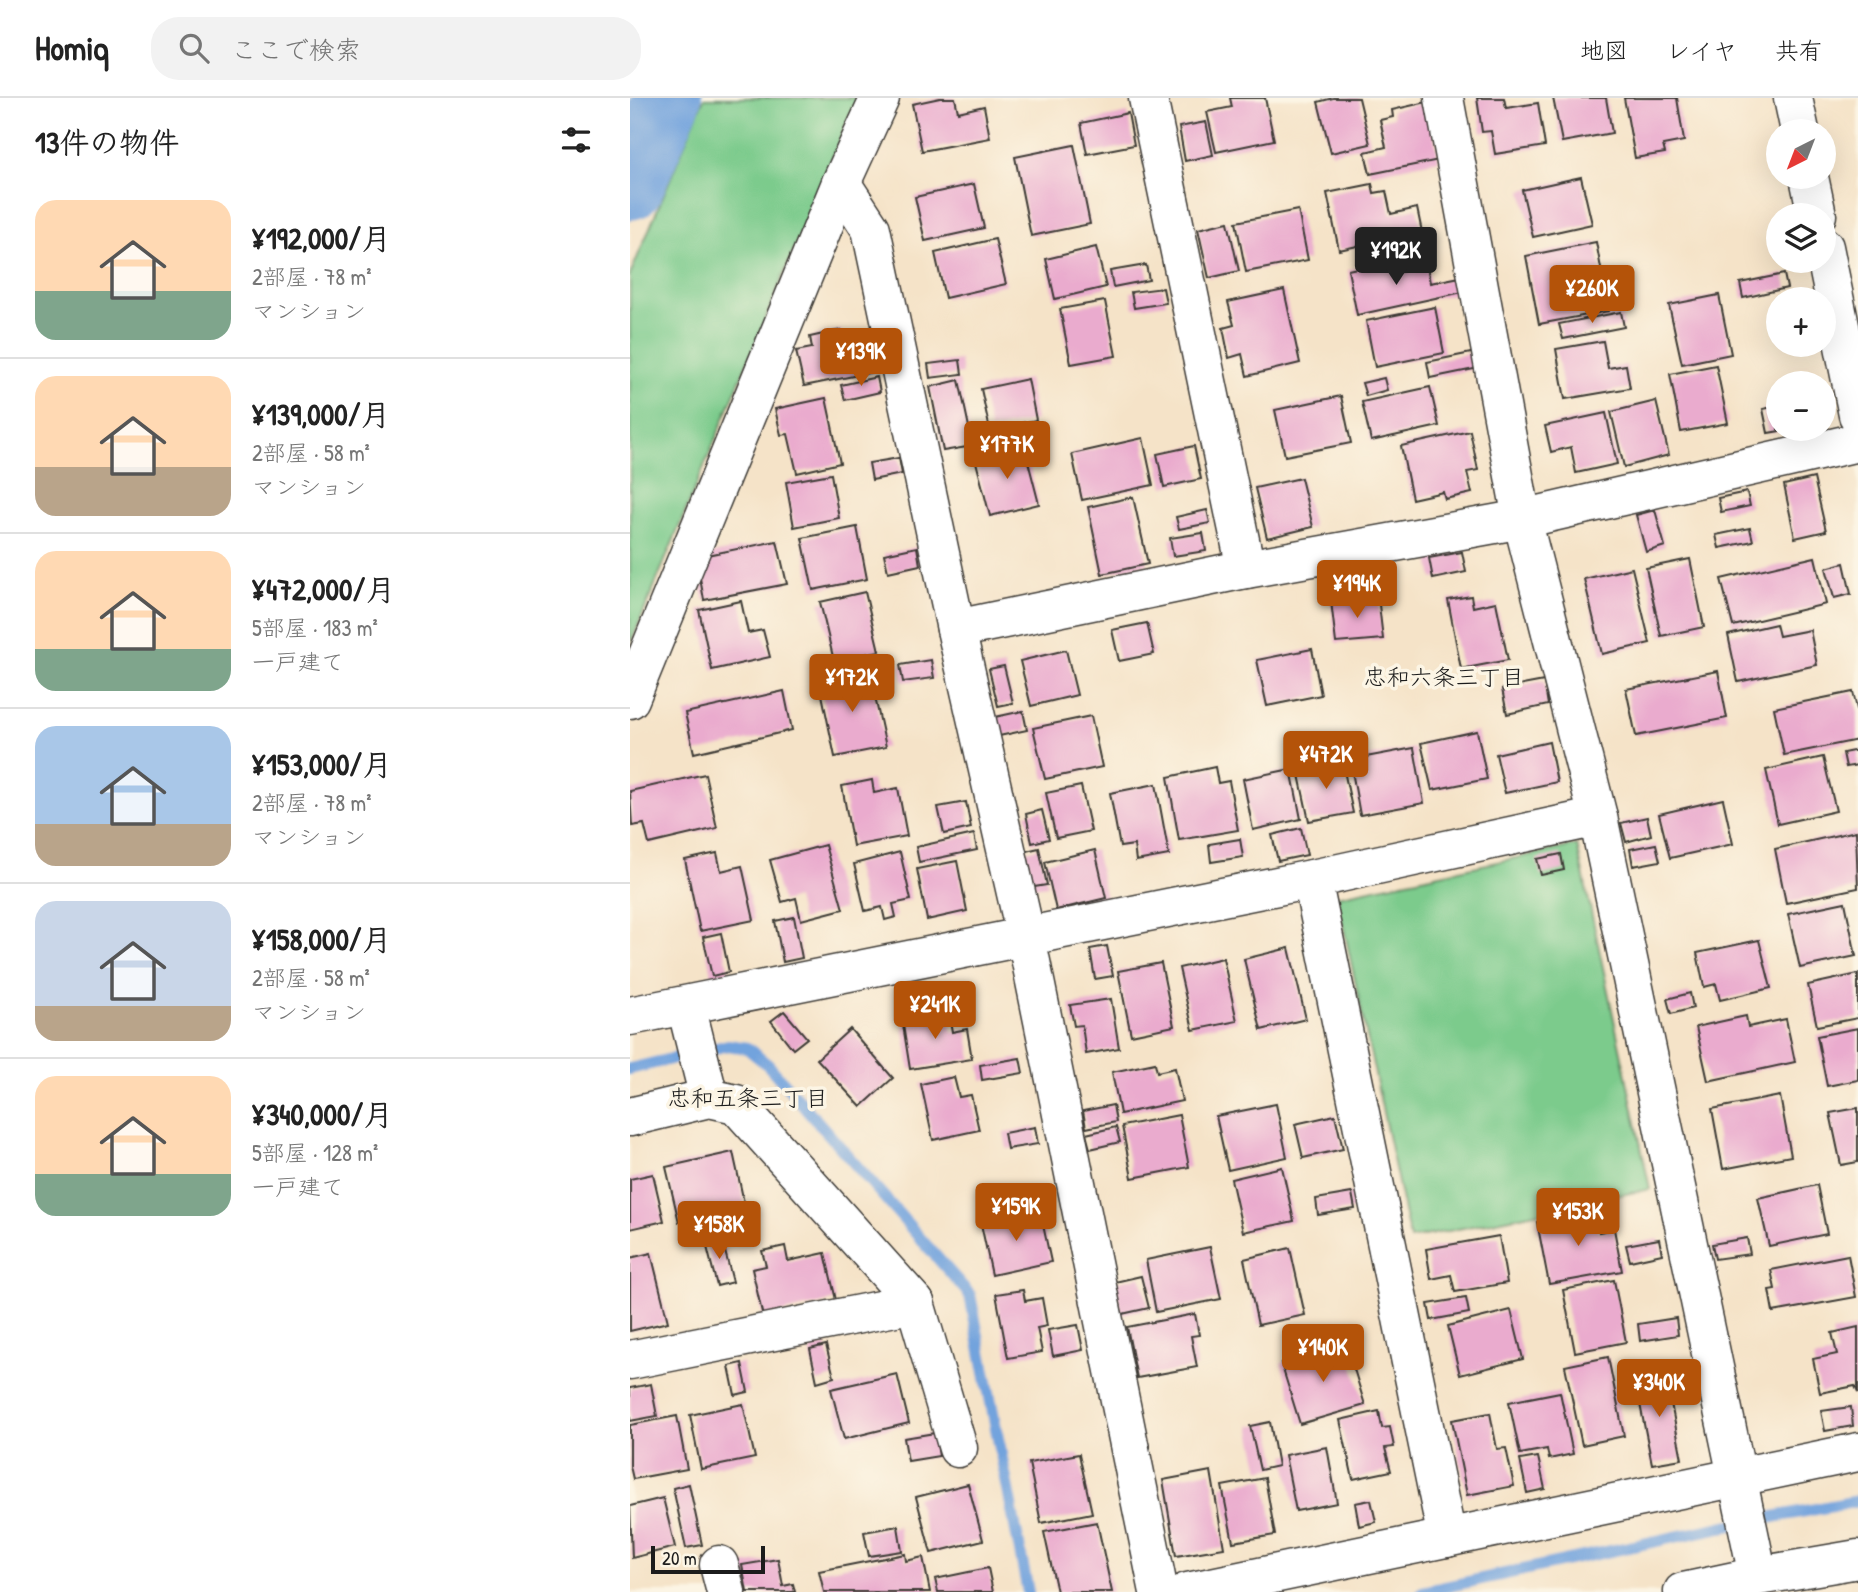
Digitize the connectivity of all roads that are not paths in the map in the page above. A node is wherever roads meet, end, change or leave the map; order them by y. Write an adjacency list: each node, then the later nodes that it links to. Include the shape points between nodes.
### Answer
1 (880, 98): 6 (street)
2 (1149, 98): 11 (street)
3 (1444, 98): 10 (street)
4 (1793, 98): 5 (street)
5 (1797, 119)
6 (841, 183): 12 (street, via 871,229); 13 (street)
7 (1829, 273): 8 (street)
8 (1858, 415)
9 (1858, 442): 10 (street)
10 (1522, 519): 11 (street); 14 (street)
11 (1246, 569): 12 (street)
12 (956, 629): 16 (street)
13 (630, 699)
14 (1598, 817): 15 (street); 24 (street)
15 (1312, 879): 16 (street); 25 (street)
16 (1026, 937): 18 (street); 28 (street)
17 (630, 1016): 18 (street)
18 (698, 1053): 19 (street); 20 (street, via 736,1104)
19 (630, 1117)
20 (915, 1303): 21 (street); 22 (street)
21 (630, 1360)
22 (958, 1448)
23 (1858, 1452): 24 (street)
24 (1740, 1494): 25 (street); 26 (street)
25 (1447, 1538): 29 (street)
26 (1755, 1562): 27 (street); 30 (street)
27 (1857, 1564)
28 (1159, 1592)
29 (1186, 1592)
30 (1683, 1592)

